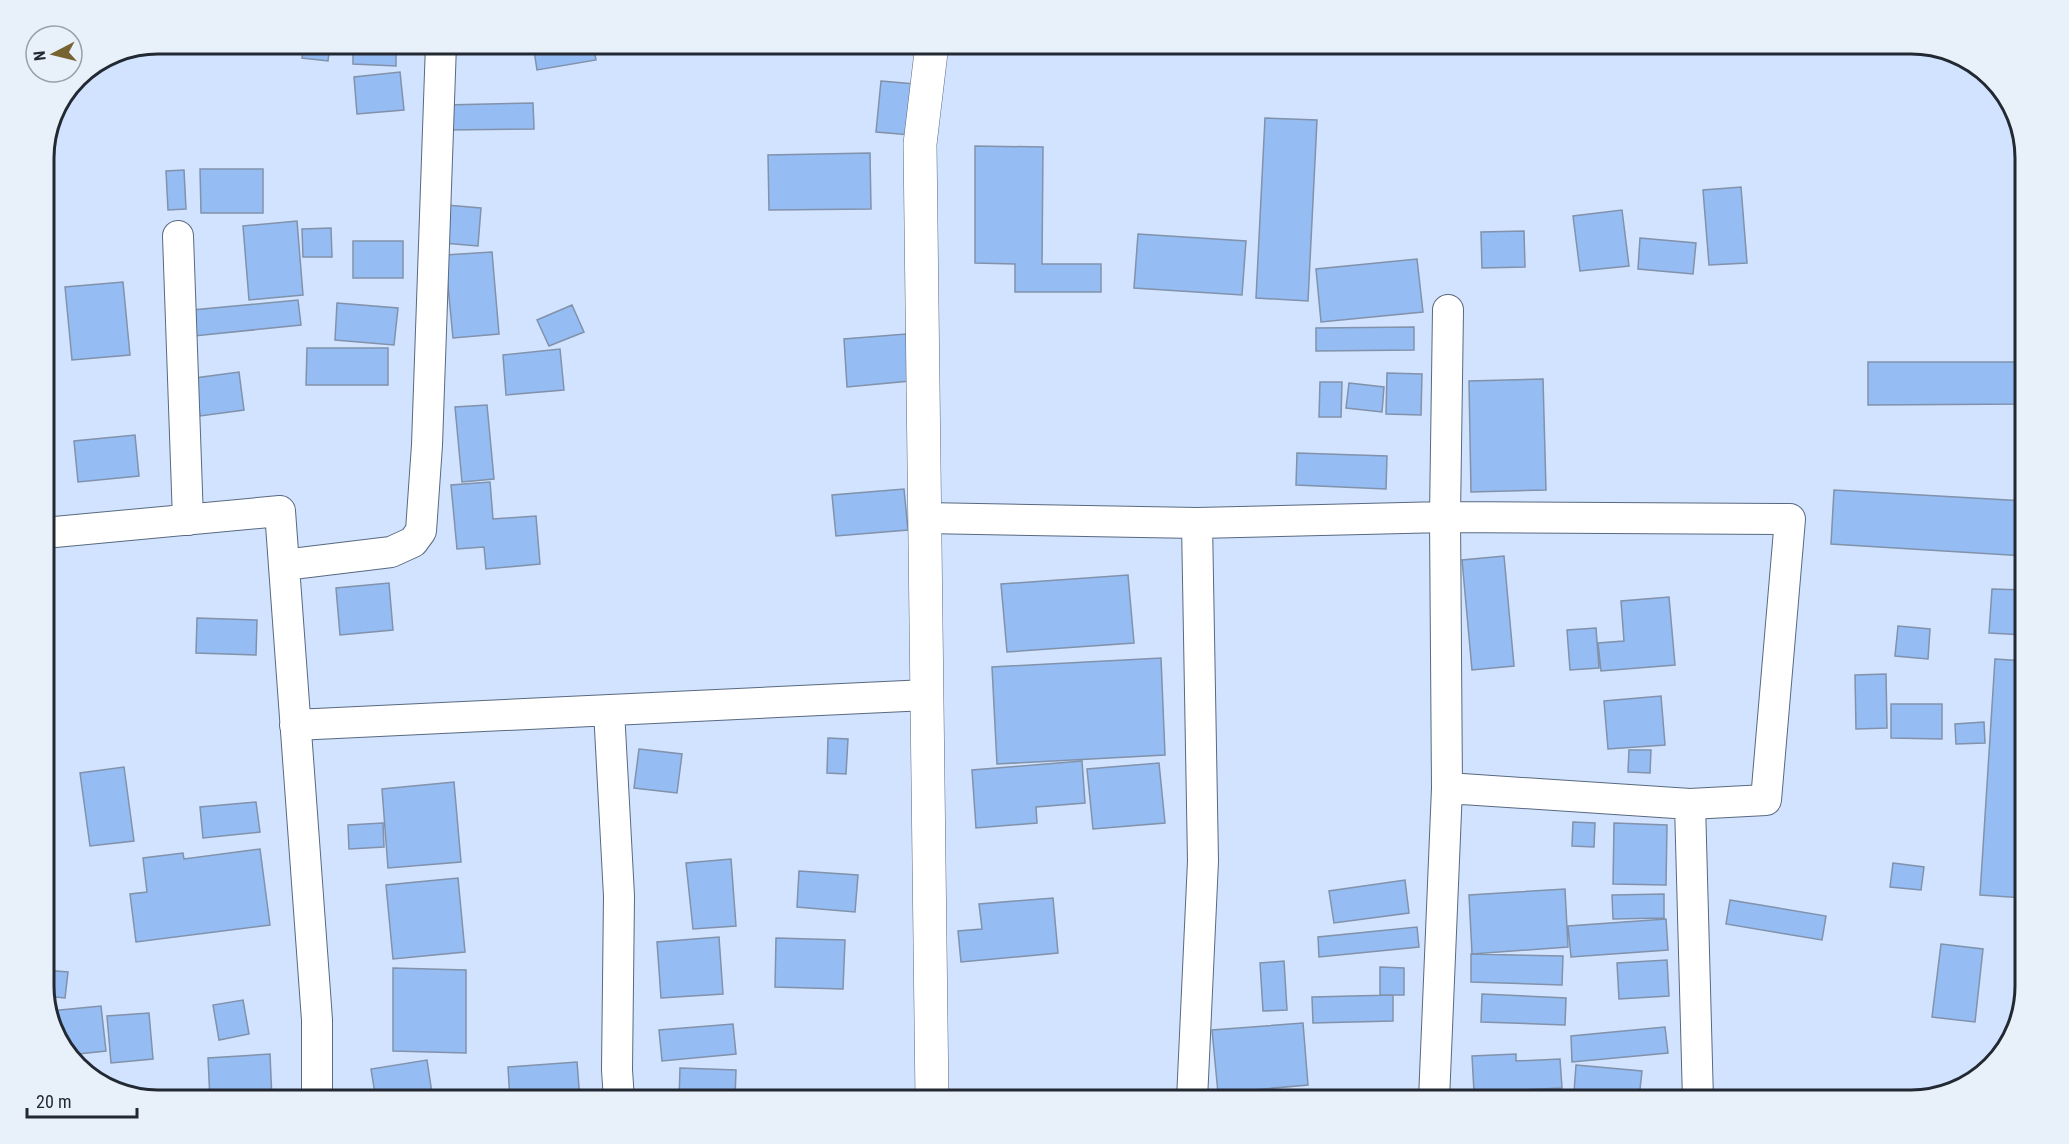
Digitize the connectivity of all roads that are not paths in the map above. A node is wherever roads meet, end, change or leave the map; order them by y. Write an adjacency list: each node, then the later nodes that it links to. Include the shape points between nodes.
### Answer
1 (441, 54): 10 (street, via 421,531 413,542 391,552)
2 (931, 54): 6 (street, via 920,144)
3 (178, 236): 7 (street)
4 (1448, 310): 5 (street)
5 (1445, 517): 8 (street); 14 (street); 15 (street, via 1790,519 1766,800)
6 (925, 518): 8 (street); 11 (street)
7 (188, 520): 9 (street); 10 (street, via 280,511)
8 (1197, 523): 19 (street, via 1203,861)
9 (54, 532)
10 (284, 565): 13 (street)
11 (927, 695): 12 (street); 18 (street)
12 (609, 710): 13 (street); 17 (street, via 619,896)
13 (296, 725): 16 (street, via 317,1020)
14 (1447, 788): 15 (street); 20 (street)
15 (1690, 804): 21 (street)
16 (317, 1090)
17 (618, 1090)
18 (932, 1090)
19 (1193, 1090)
20 (1434, 1090)
21 (1698, 1090)

